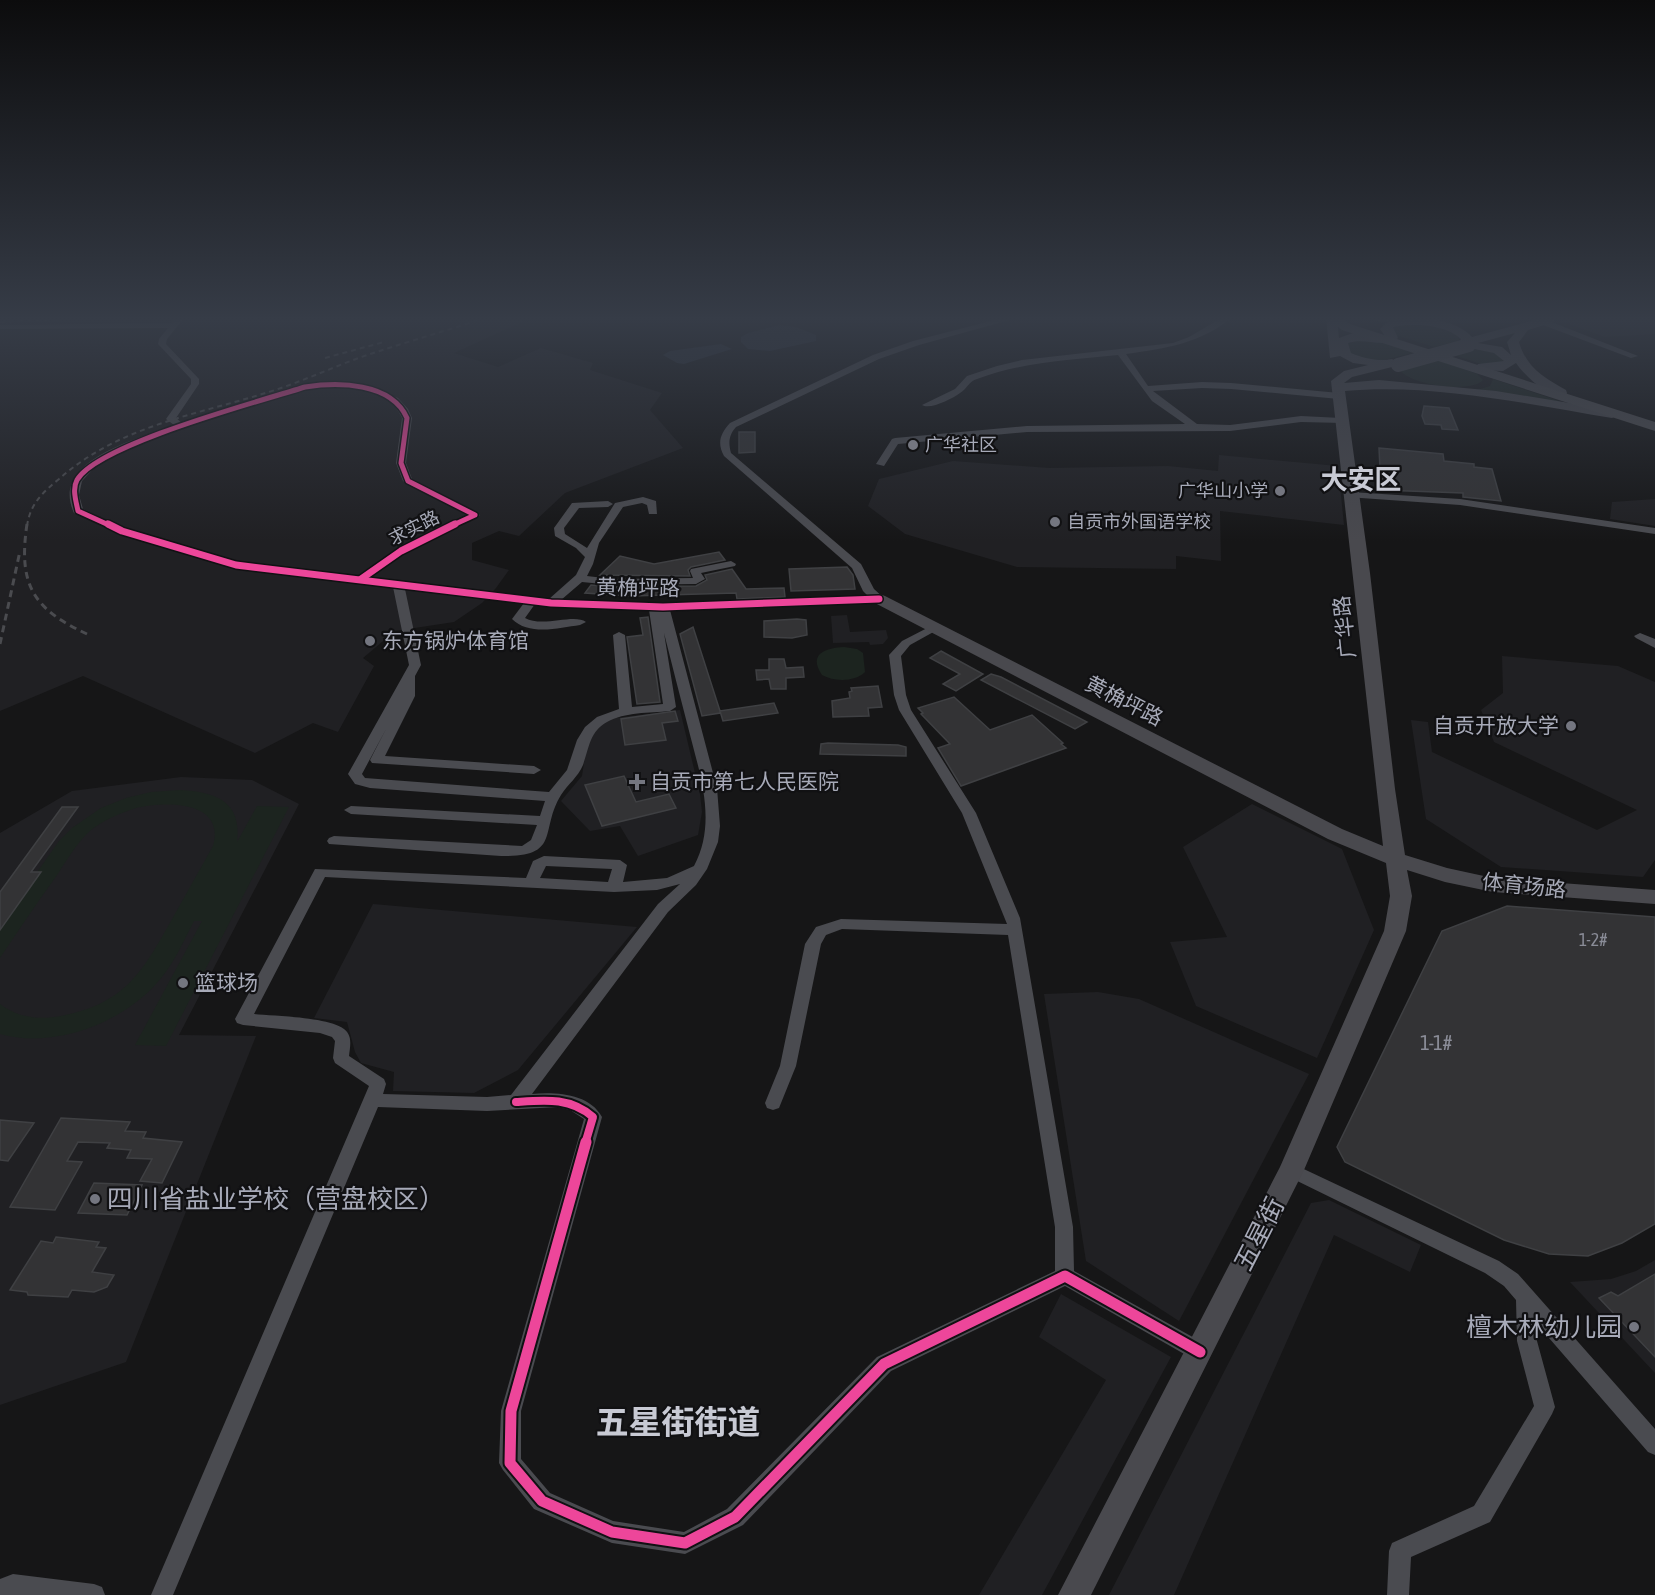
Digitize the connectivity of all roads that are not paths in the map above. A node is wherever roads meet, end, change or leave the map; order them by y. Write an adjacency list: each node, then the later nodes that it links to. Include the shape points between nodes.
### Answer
1 (190, 391): 17 (street, via 171,419)
2 (291, 391): 17 (street, 求实路)
3 (374, 391): 29 (street, 求实路, via 395,400 404,409 407,418 401,463 408,482 475,515 402,549)
4 (804, 391): 31 (street, via 733,425 723,442 727,454 857,566 869,591)
5 (957, 391): 13 (street)
6 (1147, 391): 18 (street)
7 (1340, 391): 15 (main road, 广华路)
8 (1458, 391): 14 (main road)
9 (1547, 391): 14 (main road)
10 (1556, 391): 12 (main road)
11 (1558, 391): 12 (main road)
12 (1561, 393): 16 (main road)
13 (927, 405)
14 (1612, 414): 19 (main road)
15 (1341, 421): 18 (street, via 1301,419 1230,428); 21 (main road, 广华路)
16 (1655, 422)
17 (181, 426): 25 (street, 求实路, via 110,453 77,480 74,495 78,511)
18 (1195, 427): 20 (street, via 1027,429 895,441)
19 (1655, 427)
20 (880, 464)
21 (1351, 495): 24 (street, via 1460,502); 47 (main road, 广华路, via 1384,789)
22 (608, 504): 26 (street, via 576,505 558,528 560,536 580,546)
23 (653, 512): 26 (street, via 652,503 643,500 620,505 594,543)
24 (1655, 531)
25 (157, 543): 29 (street, 黄桷坪路, via 236,565)
26 (590, 557): 28 (street)
27 (731, 564): 28 (street, via 695,571 699,579 696,581 612,582)
28 (580, 578): 33 (street)
29 (361, 579): 30 (street, 黄桷坪路)
30 (398, 584): 32 (street, 黄桷坪路); 40 (street, via 415,665)
31 (879, 599): 34 (street, 黄桷坪路); 36 (main road, 黄桷坪路)
32 (532, 600): 33 (street, 黄桷坪路); 35 (street, via 518,619 525,624)
33 (551, 603): 34 (street, 黄桷坪路)
34 (659, 607): 41 (street, via 670,707); 48 (street, via 710,788 713,834)
35 (580, 622)
36 (933, 628): 47 (main road, 黄桷坪路, via 1335,834); 52 (street, via 906,643 895,655 900,695 912,724 969,813)
37 (619, 635): 41 (street)
38 (1640, 636): 39 (street)
39 (1655, 644)
40 (410, 675): 42 (street, via 410,696 377,760); 43 (street, via 355,774 360,781)
41 (626, 713): 43 (street, via 605,718 586,734 574,770)
42 (534, 770)
43 (552, 796): 45 (street)
44 (351, 810): 45 (street)
45 (545, 821): 46 (street, via 536,844 526,851)
46 (334, 841)
47 (1396, 859): 51 (main road, 体育场路, via 1493,885); 56 (main road, 五星街, via 1401,896 1395,931)
48 (704, 864): 50 (street, via 682,879 657,886); 54 (street, via 688,888 663,908)
49 (532, 882): 50 (street); 50 (street, via 538,864 544,861 620,865); 53 (street, via 320,872 243,1019 321,1027 338,1033 343,1040 341,1058 351,1069 378,1084)
50 (614, 887)
51 (1655, 897)
52 (1016, 930): 55 (street, via 841,924 821,931 813,944 788,1066); 57 (street, via 1064,1227)
53 (372, 1100): 54 (street); 63 (street)
54 (516, 1102): 57 (street, via 552,1099 582,1105 593,1117 511,1411 510,1463 542,1501 612,1532 685,1543 735,1517 884,1364)
55 (773, 1103)
56 (1291, 1170): 58 (street, via 1492,1267); 59 (main road, 五星街)
57 (1065, 1276): 59 (street)
58 (1526, 1297): 60 (street); 65 (street, via 1527,1341 1545,1407 1482,1515 1400,1551)
59 (1200, 1352): 64 (main road, 五星街)
60 (1655, 1445)
61 (0, 1590): 62 (street, via 13,1585)
62 (94, 1595)
63 (162, 1595)
64 (1074, 1595)
65 (1398, 1595)

